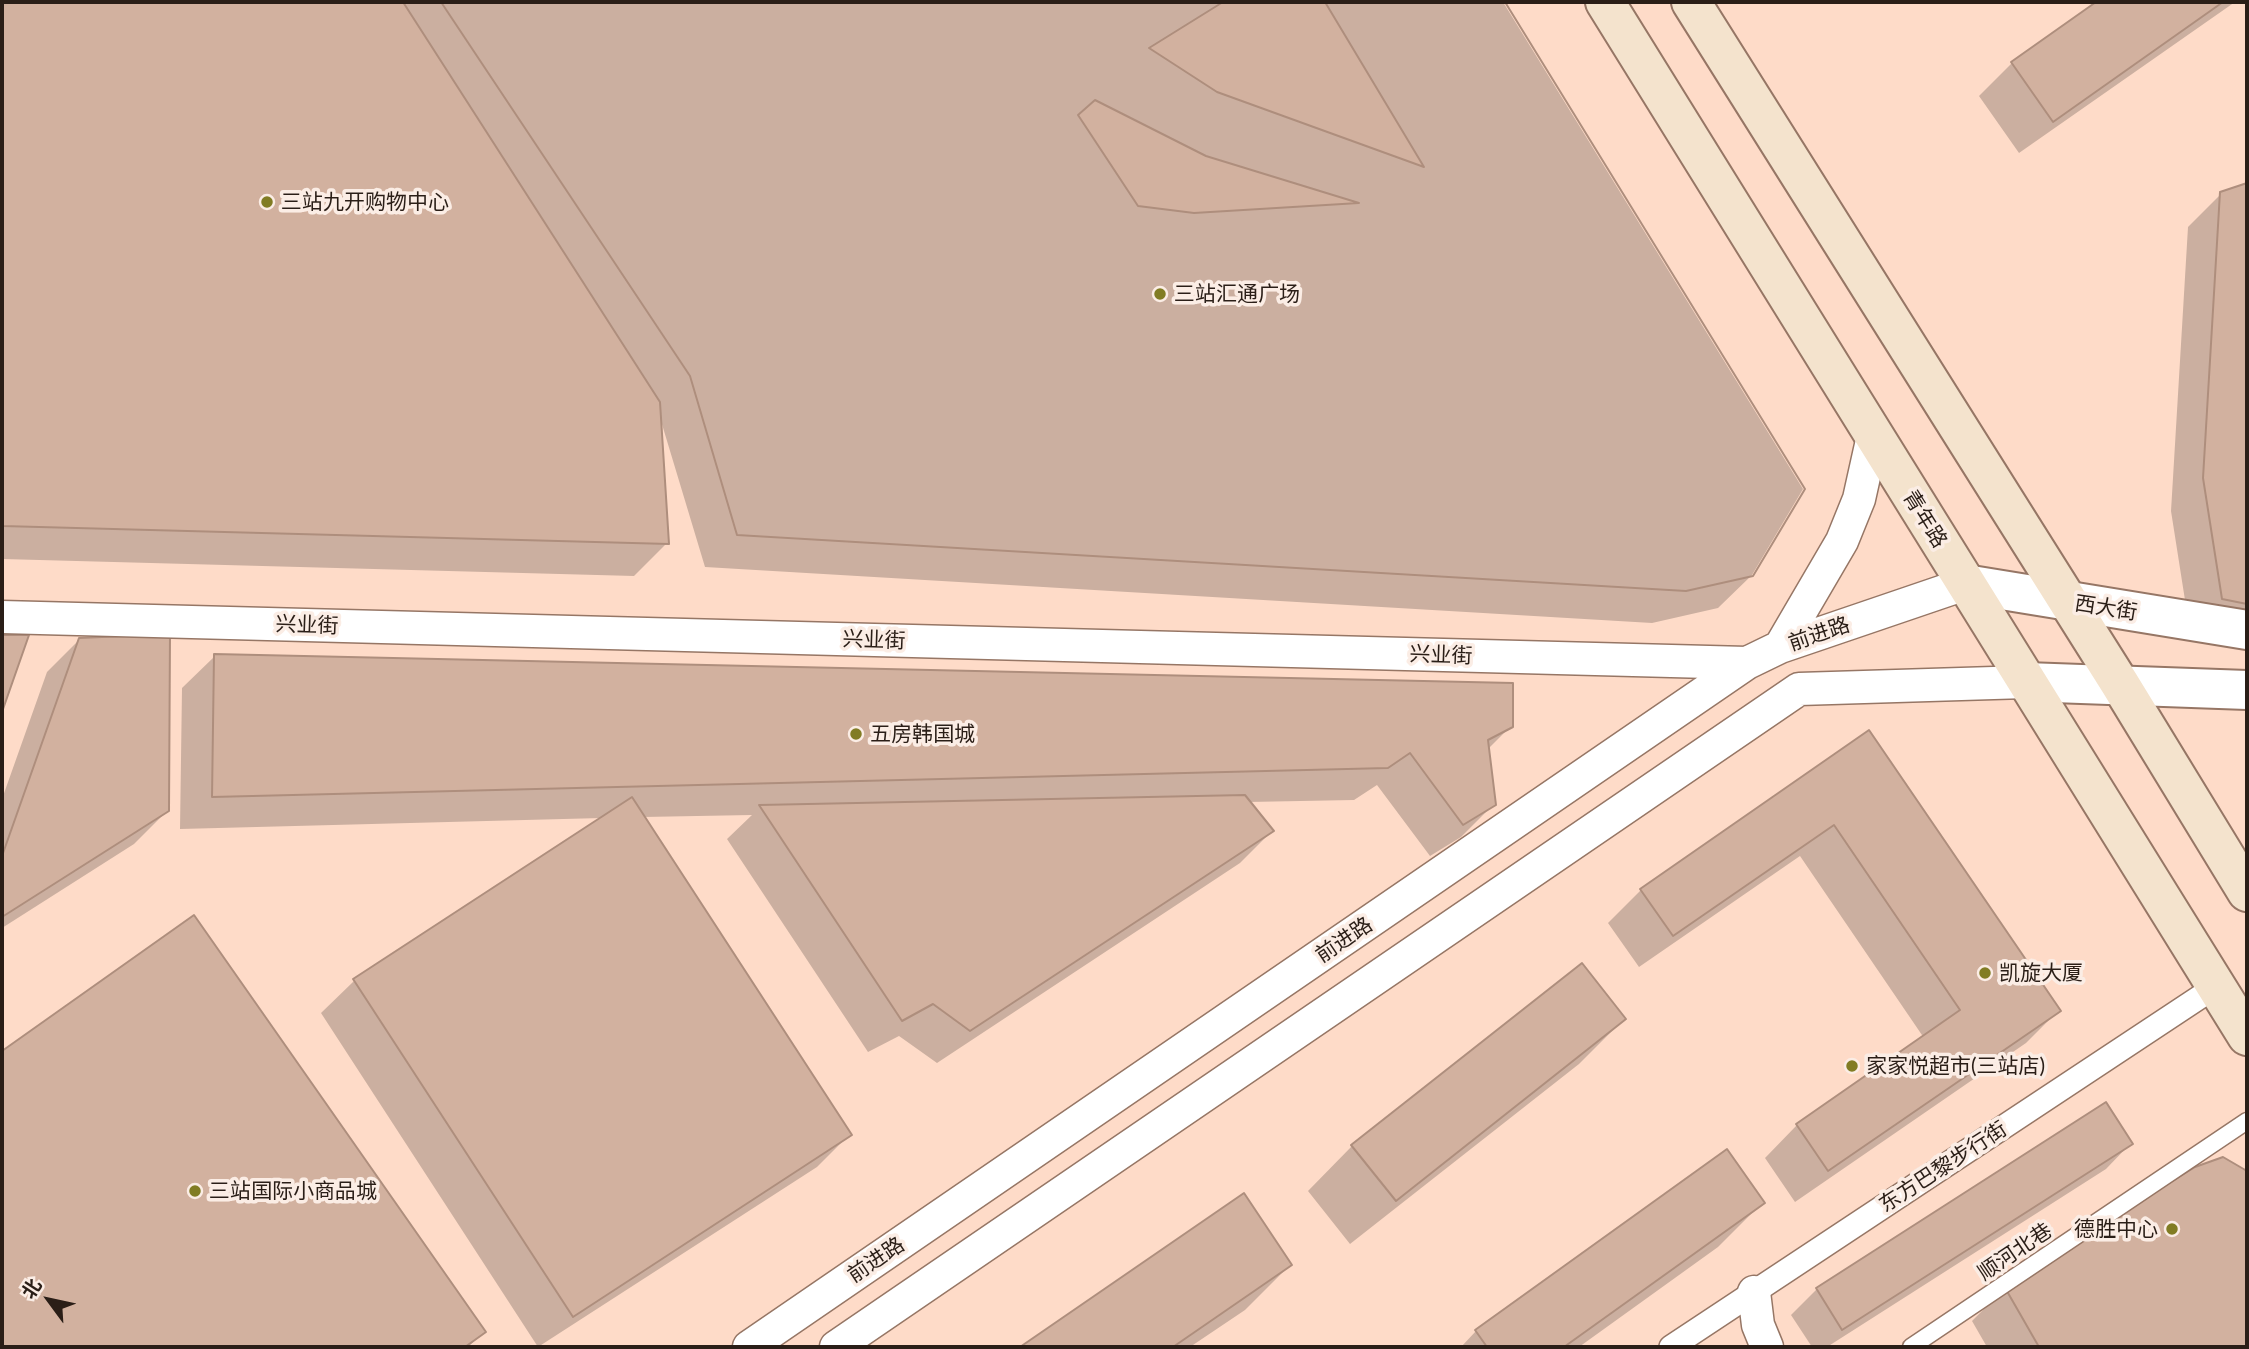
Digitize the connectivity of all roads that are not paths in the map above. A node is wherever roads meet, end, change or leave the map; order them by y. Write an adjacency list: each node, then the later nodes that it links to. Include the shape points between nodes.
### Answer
1 (1605, 2): 3 (main road, 青年路)
2 (1691, 2): 5 (main road)
3 (1874, 436): 4 (main road, 青年路); 8 (street, via 1859,499 1842,541)
4 (1965, 584): 5 (street, 西大街); 8 (street, 前进路); 10 (main road, 青年路)
5 (2068, 602): 7 (street, 西大街); 11 (main road)
6 (2, 617): 9 (street, 兴业街)
7 (2247, 630)
8 (1780, 647): 9 (street, 前进路)
9 (1747, 663): 18 (street, 前进路)
10 (2026, 682): 11 (street); 14 (main road, 青年路); 19 (street, via 1799,689)
11 (2120, 684): 12 (street); 13 (main road)
12 (2247, 690)
13 (2247, 892)
14 (2215, 987): 15 (main road, 青年路); 17 (street, 东方巴黎步行街)
15 (2247, 1036)
16 (2247, 1121): 22 (lane, 顺河北巷)
17 (1754, 1292): 20 (street, 东方巴黎步行街); 21 (street, via 1758,1325)
18 (749, 1347)
19 (836, 1347)
20 (1671, 1347)
21 (1767, 1347)
22 (1911, 1347)

